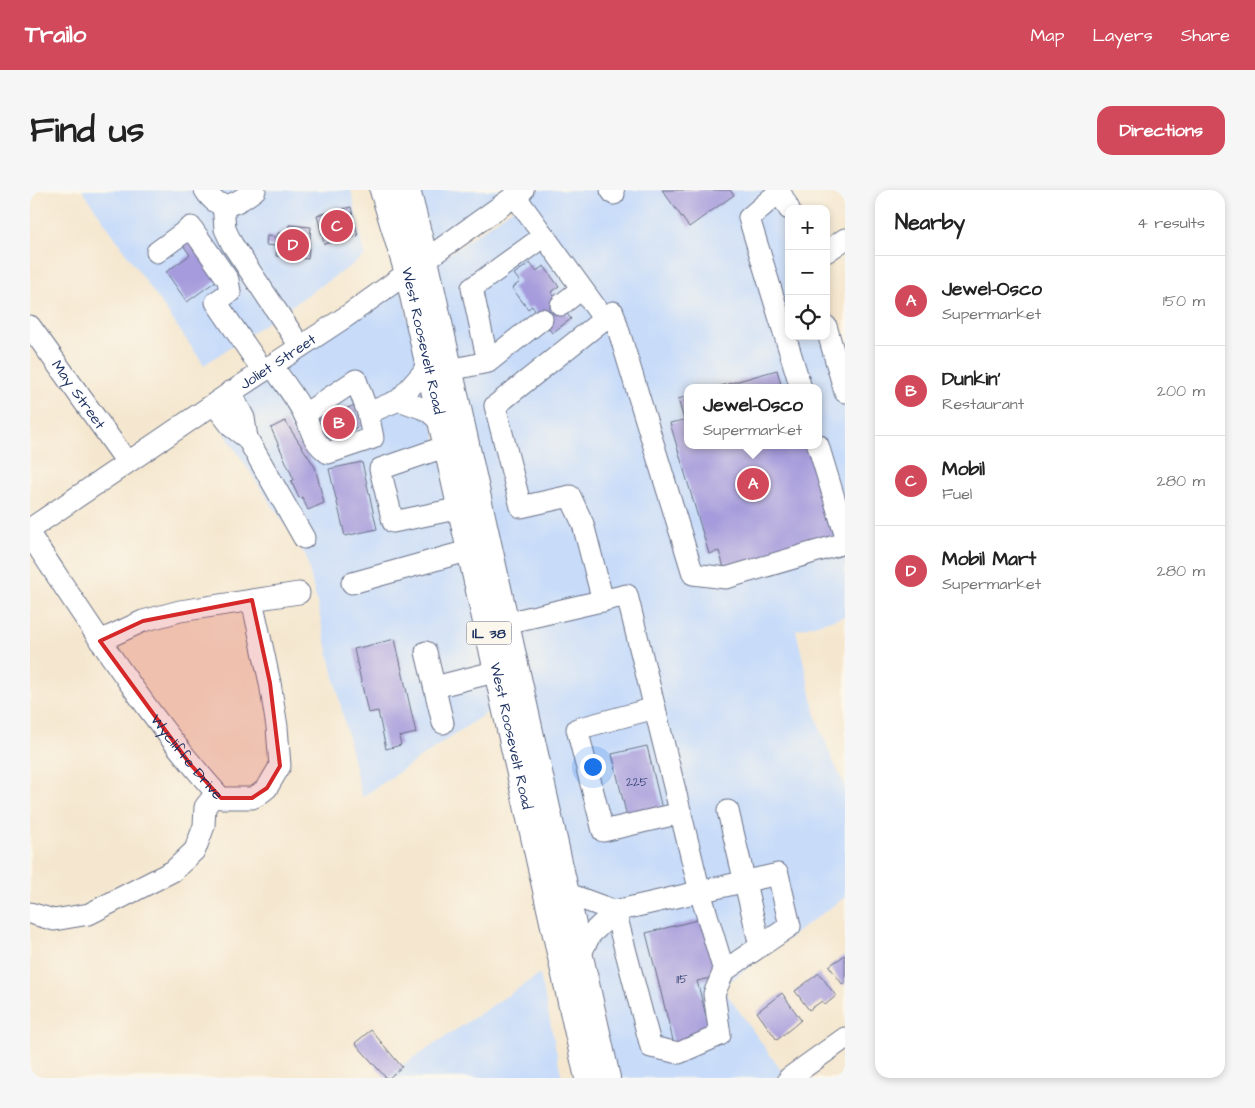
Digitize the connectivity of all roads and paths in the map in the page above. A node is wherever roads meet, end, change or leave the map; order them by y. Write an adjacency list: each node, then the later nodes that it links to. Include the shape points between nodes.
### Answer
1 (205, 190): 7 (street, via 215,202)
2 (255, 190): 7 (street, via 235,204)
3 (383, 190): 12 (main road, West Roosevelt Road / IL 38)
4 (408, 190): 12 (main road, West Roosevelt Road / IL 38)
5 (511, 194): 8 (street); 12 (street, Joliet Street)
6 (783, 197): 23 (street, via 749,218)
7 (223, 204): 19 (street, via 225,229 232,244)
8 (544, 236): 13 (street); 20 (street, via 472,288)
9 (845, 239): 10 (street)
10 (829, 250)
11 (156, 252): 22 (street, via 191,227 228,280 230,292 216,302)
12 (416, 267): 19 (street, Joliet Street); 21 (main road, West Roosevelt Road / IL 38)
13 (581, 288): 14 (street); 16 (street)
14 (561, 305)
15 (542, 319): 20 (street)
16 (604, 319): 37 (street, via 613,312 693,574 726,578); 42 (street, via 495,406 521,507 570,496 583,524)
17 (30, 326): 31 (street, May Street)
18 (830, 340): 24 (street)
19 (300, 346): 22 (street, Joliet Street)
20 (488, 362): 21 (street)
21 (439, 366): 26 (street, via 422,374); 29 (main road, West Roosevelt Road / IL 38); 43 (main road, West Roosevelt Road / IL 38)
22 (267, 368): 25 (street, Joliet Street); 28 (street)
23 (800, 384)
24 (845, 392)
25 (222, 398): 31 (street, Joliet Street); 36 (street, via 244,418 247,438)
26 (399, 400): 27 (street); 29 (street, via 427,410)
27 (368, 413): 28 (street, via 356,380); 28 (street, via 373,438 328,453 312,436)
28 (305, 414)
29 (444, 434): 32 (main road, West Roosevelt Road / IL 38); 32 (street, via 380,469 393,522)
30 (819, 449): 34 (street)
31 (127, 462): 33 (street, Joliet Street)
32 (461, 508): 38 (main road, West Roosevelt Road / IL 38)
33 (30, 529)
34 (845, 534)
35 (30, 535): 44 (street, Wycliffe Drive)
36 (304, 538)
37 (845, 543)
38 (470, 550): 39 (street); 46 (main road, West Roosevelt Road / IL 38)
39 (352, 583)
40 (299, 593): 41 (street)
41 (252, 600): 44 (street, via 143,621); 50 (street, Wycliffe Drive, via 270,683 280,766 267,788 252,798 221,798)
42 (603, 601): 43 (street); 48 (street, via 627,594)
43 (506, 623): 55 (main road, West Roosevelt Road / IL 38)
44 (100, 641): 50 (street, Wycliffe Drive, via 190,764)
45 (426, 652): 47 (street)
46 (498, 671): 47 (street); 62 (main road, West Roosevelt Road / IL 38)
47 (434, 687): 49 (street)
48 (655, 708): 52 (street); 52 (street, via 577,729 603,831)
49 (443, 723)
50 (216, 794): 57 (street, via 205,807 204,826 195,850 174,871 89,914 54,920)
51 (728, 811): 53 (street)
52 (681, 813): 54 (street)
53 (745, 882): 54 (street); 58 (street); 58 (street, via 778,874 790,926)
54 (700, 892): 56 (street); 60 (street)
55 (566, 893): 56 (street); 59 (main road, West Roosevelt Road / IL 38)
56 (615, 911): 59 (street, via 590,935); 60 (street, via 651,1047 679,1053 720,1035 714,994)
57 (30, 913)
58 (760, 946): 60 (street)
59 (580, 954): 63 (main road, West Roosevelt Road / IL 38)
60 (724, 971)
61 (845, 1038): 64 (street)
62 (588, 1078)
63 (608, 1078)
64 (789, 1078)

